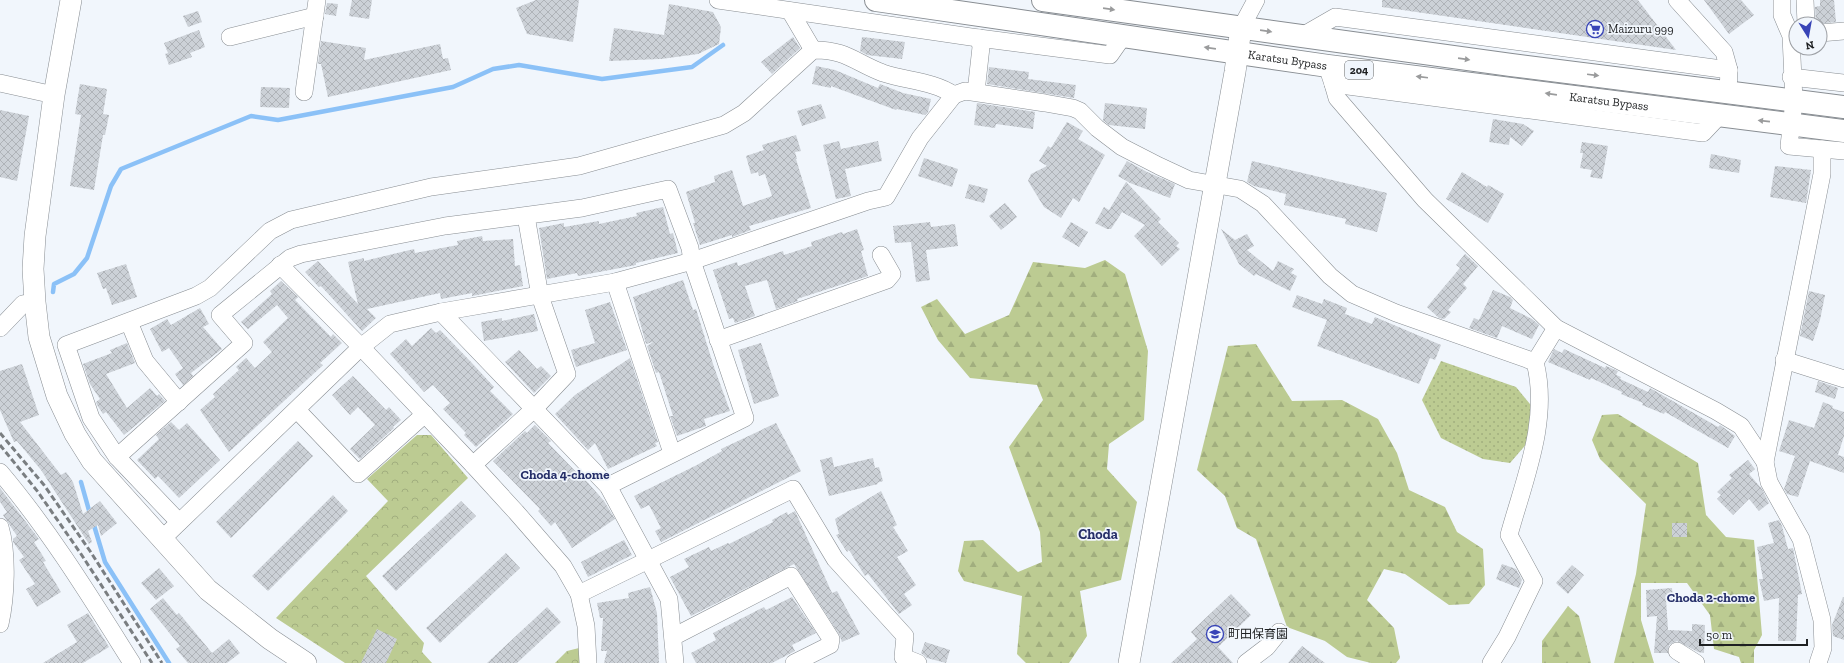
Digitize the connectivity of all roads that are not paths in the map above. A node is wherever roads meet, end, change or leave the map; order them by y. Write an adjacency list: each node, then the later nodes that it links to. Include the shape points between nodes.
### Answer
1 (71, 0): 33 (street)
2 (718, 0): 11 (street)
3 (876, 0): 12 (highway, Karatsu Bypass / 204)
4 (1043, 0): 9 (highway, Karatsu Bypass / 204, one-way to 9)
5 (1256, 0): 15 (street)
6 (1677, 0): 25 (street, via 1724,52)
7 (1782, 0): 14 (street, via 1782,15)
8 (1805, 0): 13 (street)
9 (1138, 7): 15 (highway, Karatsu Bypass / 204)
10 (316, 8): 20 (street); 30 (street)
11 (790, 11): 21 (street); 22 (street)
12 (974, 14): 18 (highway, Karatsu Bypass / 204); 21 (street)
13 (1806, 16)
14 (1788, 26)
15 (1241, 28): 19 (highway, Karatsu Bypass / 204, one-way to 19); 23 (street)
16 (1844, 31): 17 (street)
17 (1828, 32)
18 (1124, 36): 21 (street, via 1110,55); 23 (highway, Karatsu Bypass / 204, one-way to 18)
19 (1302, 36): 25 (street, via 1335,17); 32 (highway, Karatsu Bypass / 204, one-way to 32)
20 (230, 37)
21 (975, 38): 31 (street, via 980,47)
22 (813, 50): 34 (street, via 840,52 883,73 944,88); 50 (street, via 744,113 724,125 579,166 431,187 291,220 270,231 210,288)
23 (1238, 52): 26 (highway, Karatsu Bypass / 204); 41 (street)
24 (1793, 56): 27 (street)
25 (1729, 70): 32 (street)
26 (1330, 75): 37 (highway, Karatsu Bypass / 204, one-way to 26); 52 (street, via 1337,98 1425,200)
27 (1792, 77): 29 (street); 35 (street)
28 (0, 83): 33 (street)
29 (1844, 83)
30 (304, 92)
31 (976, 92): 34 (street, via 965,91); 41 (street, via 1073,108 1080,111 1122,147 1189,180)
32 (1728, 92): 35 (highway, Karatsu Bypass / 204)
33 (54, 94): 48 (street, via 35,236)
34 (954, 95): 44 (street, via 920,138 886,197 868,200)
35 (1794, 101): 36 (highway, Karatsu Bypass / 204); 37 (street)
36 (1844, 108)
37 (1792, 124): 38 (highway, Karatsu Bypass / 204); 39 (street, via 1789,146)
38 (1844, 131)
39 (1822, 148): 40 (street); 55 (street, via 1822,174)
40 (1844, 151)
41 (1214, 184): 56 (street, via 1240,189 1263,204 1330,276 1352,294 1396,313); 83 (street)
42 (526, 216): 44 (street, via 582,208 668,189 690,248); 45 (street, via 445,226 309,253 290,258); 47 (street)
43 (881, 255): 53 (street, via 892,274 887,280)
44 (692, 262): 46 (street); 53 (street)
45 (280, 265): 54 (street); 58 (street, via 220,315 244,343)
46 (615, 282): 47 (street); 62 (street)
47 (540, 296): 49 (street); 59 (street, via 567,374)
48 (35, 302): 51 (street, via 22,304); 70 (street, via 39,336 49,374 75,434 92,462)
49 (441, 312): 54 (street, via 390,324); 59 (street)
50 (129, 322): 58 (street, via 145,361); 63 (street, via 66,345 91,418)
51 (0, 328)
52 (1556, 328): 56 (street); 64 (street, via 1741,426)
53 (718, 340): 62 (street, via 745,418)
54 (362, 347): 60 (street); 61 (street)
55 (1784, 360): 57 (street); 64 (street)
56 (1535, 362): 85 (street, via 1539,378 1538,429 1509,535 1534,582)
57 (1844, 379)
58 (178, 402): 63 (street)
59 (534, 409): 65 (street); 67 (street)
60 (297, 410): 61 (street, via 358,474); 68 (street)
61 (425, 414): 65 (street)
62 (672, 453): 67 (street)
63 (117, 457): 68 (street)
64 (1765, 462): 87 (street, via 1769,482 1801,539 1811,574 1822,620 1823,648)
65 (473, 465): 72 (street, via 563,566)
66 (0, 472): 77 (street, via 24,501 76,575)
67 (608, 486): 71 (street)
68 (179, 522): 70 (street)
69 (0, 527): 73 (street, via 4,539)
70 (162, 539): 78 (street, via 208,590 270,639)
71 (649, 559): 72 (street); 75 (street, via 669,599); 82 (street, via 793,489 834,559 905,636 903,657)
72 (579, 594): 79 (street, via 586,626)
73 (0, 624)
74 (1279, 632): 84 (street, via 1267,647)
75 (673, 637): 80 (street); 81 (street, via 791,576 831,639 830,645)
76 (1677, 650): 86 (street)
77 (132, 663)
78 (306, 663)
79 (588, 663)
80 (675, 663)
81 (794, 663)
82 (918, 663)
83 (1129, 663)
84 (1246, 663)
85 (1491, 663)
86 (1696, 663)
87 (1818, 663)

